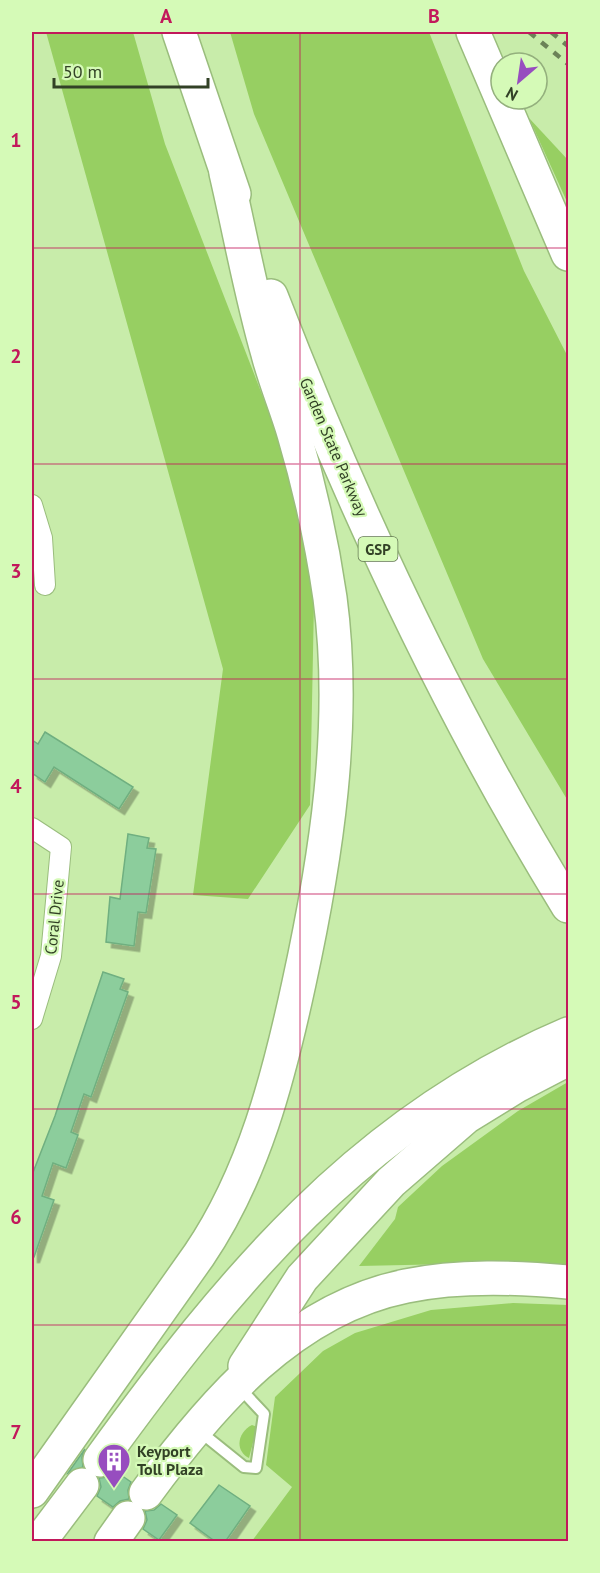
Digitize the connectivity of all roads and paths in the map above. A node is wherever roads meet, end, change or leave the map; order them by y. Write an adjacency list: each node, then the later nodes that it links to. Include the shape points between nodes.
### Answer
1 (179, 32): 3 (highway, Garden State Parkway / GSP)
2 (472, 32): 4 (highway)
3 (226, 173): 8 (highway, Garden State Parkway / GSP, via 312,397 383,560 469,736); 15 (highway, via 268,354 315,513 330,600 334,716 319,878 288,1032 238,1187 205,1247)
4 (568, 254)
5 (32, 505): 6 (street, via 42,538)
6 (45, 585)
7 (32, 828): 9 (street, Coral Drive, via 61,847 51,956)
8 (568, 906)
9 (32, 1019)
10 (568, 1034): 17 (highway, via 451,1096 314,1202 204,1321)
11 (568, 1059): 13 (highway, via 466,1117 391,1182 289,1296)
12 (568, 1282): 13 (highway, via 453,1279 395,1288 333,1311)
13 (235, 1383): 14 (highway); 14 (lane, via 264,1414 257,1466 244,1467)
14 (196, 1428): 16 (highway)
15 (32, 1491)
16 (128, 1518)
17 (39, 1542)

